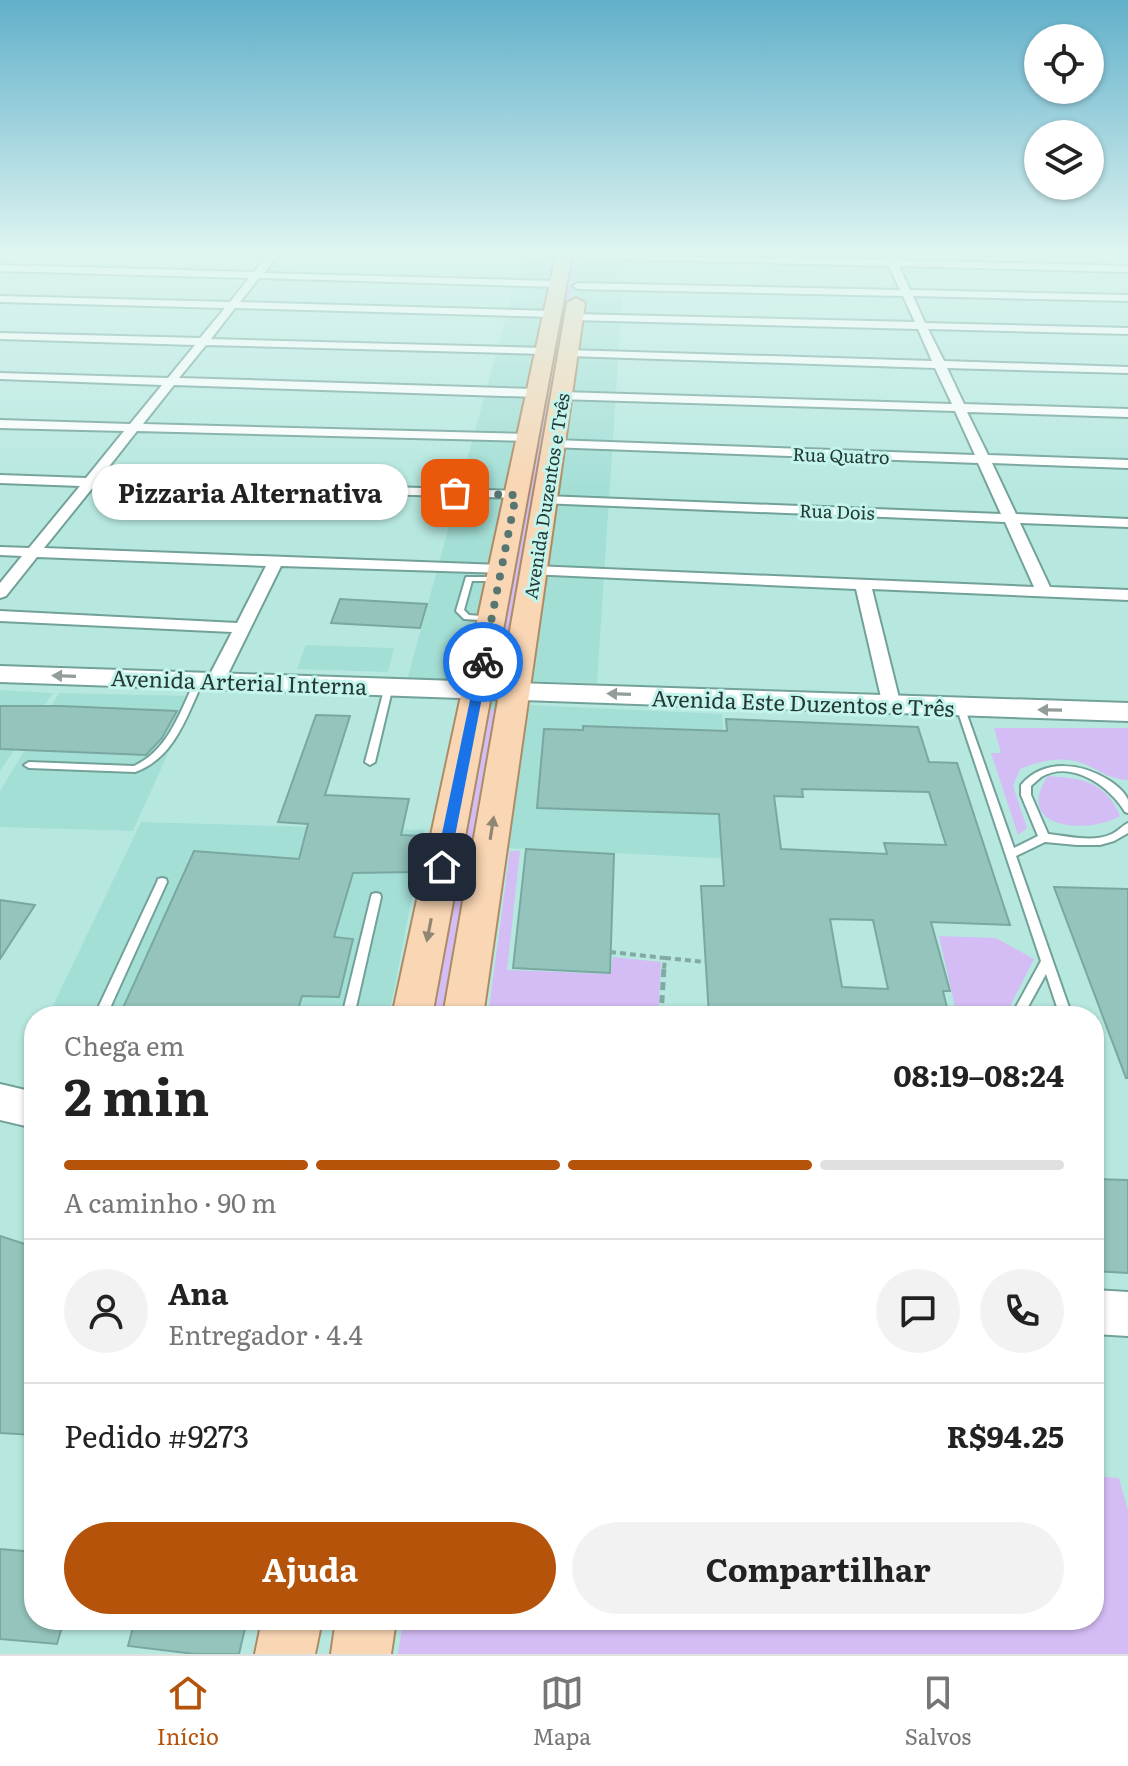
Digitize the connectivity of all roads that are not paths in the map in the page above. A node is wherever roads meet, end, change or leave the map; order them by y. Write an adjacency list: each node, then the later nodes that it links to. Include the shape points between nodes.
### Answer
1 (211, 332): 6 (street)
2 (554, 332): 7 (main road, Avenida Duzentos e Três)
3 (566, 332): 7 (main road, Avenida Duzentos e Três)
4 (925, 332): 8 (street)
5 (0, 336): 6 (street)
6 (203, 342): 7 (street); 11 (street)
7 (556, 352): 8 (street); 12 (main road, Avenida Duzentos e Três); 13 (main road, Avenida Duzentos e Três)
8 (940, 364): 9 (street); 14 (street)
9 (1128, 370)
10 (0, 376): 11 (street)
11 (171, 382): 12 (street); 17 (street)
12 (536, 393): 18 (main road, Avenida Duzentos e Três)
13 (562, 396): 14 (street); 19 (main road, Avenida Duzentos e Três)
14 (960, 408): 15 (street); 20 (street)
15 (1128, 413)
16 (0, 424): 17 (street)
17 (134, 427): 18 (street); 23 (street)
18 (528, 438): 24 (main road, Avenida Duzentos e Três)
19 (554, 444): 20 (street, Rua Quatro); 25 (main road, Avenida Duzentos e Três)
20 (983, 459): 21 (street, Rua Quatro); 26 (street)
21 (1128, 464)
22 (0, 479): 23 (street)
23 (90, 481): 24 (street); 29 (street)
24 (516, 495): 32 (main road, Avenida Duzentos e Três)
25 (545, 500): 26 (street, Rua Dois); 31 (main road, Avenida Duzentos e Três)
26 (1010, 518): 27 (street, Rua Dois); 34 (street)
27 (1128, 523)
28 (0, 551): 29 (street)
29 (33, 552): 30 (street); 35 (street)
30 (276, 561): 32 (street); 38 (street)
31 (534, 571): 33 (street); 43 (main road, Avenida Duzentos e Três)
32 (500, 574): 42 (main road, Avenida Duzentos e Três)
33 (863, 584): 34 (street); 44 (street)
34 (1044, 591): 36 (street)
35 (0, 593)
36 (1128, 595)
37 (0, 616): 38 (street)
38 (242, 628): 40 (street)
39 (0, 674): 40 (main road, Avenida Arterial Interna, one-way to 39)
40 (208, 680): 41 (main road, Avenida Arterial Interna); 48 (lane, via 161,754 146,766)
41 (389, 686): 42 (main road, Avenida Arterial Interna); 47 (lane)
42 (478, 689): 43 (main road, Avenida Este Duzentos e Três); 58 (main road, Avenida Duzentos e Três, one-way to 58)
43 (514, 690): 44 (main road, Avenida Este Duzentos e Três, one-way to 43); 59 (main road, Avenida Duzentos e Três, one-way to 43)
44 (892, 706): 45 (main road, Avenida Este Duzentos e Três)
45 (961, 709): 46 (main road, Avenida Este Duzentos e Três, one-way to 45); 52 (lane)
46 (1128, 712)
47 (370, 762)
48 (29, 765)
49 (1128, 809): 51 (lane, via 1117,792 1086,773 1042,771 1026,785 1026,795)
50 (1128, 827): 51 (lane, via 1119,837 1104,841)
51 (1044, 838): 52 (lane)
52 (1011, 854): 55 (lane)
53 (162, 882): 56 (lane)
54 (376, 897): 57 (lane)
55 (1047, 961): 60 (lane); 61 (lane)
56 (105, 1006)
57 (350, 1006)
58 (414, 1006)
59 (465, 1006)
60 (1022, 1006)
61 (1063, 1006)
62 (0, 1102): 63 (main road)
63 (24, 1108)
64 (1104, 1313): 65 (main road)
65 (1128, 1314)
66 (290, 1630): 68 (main road)
67 (365, 1630): 69 (main road)
68 (285, 1654)
69 (361, 1654)

